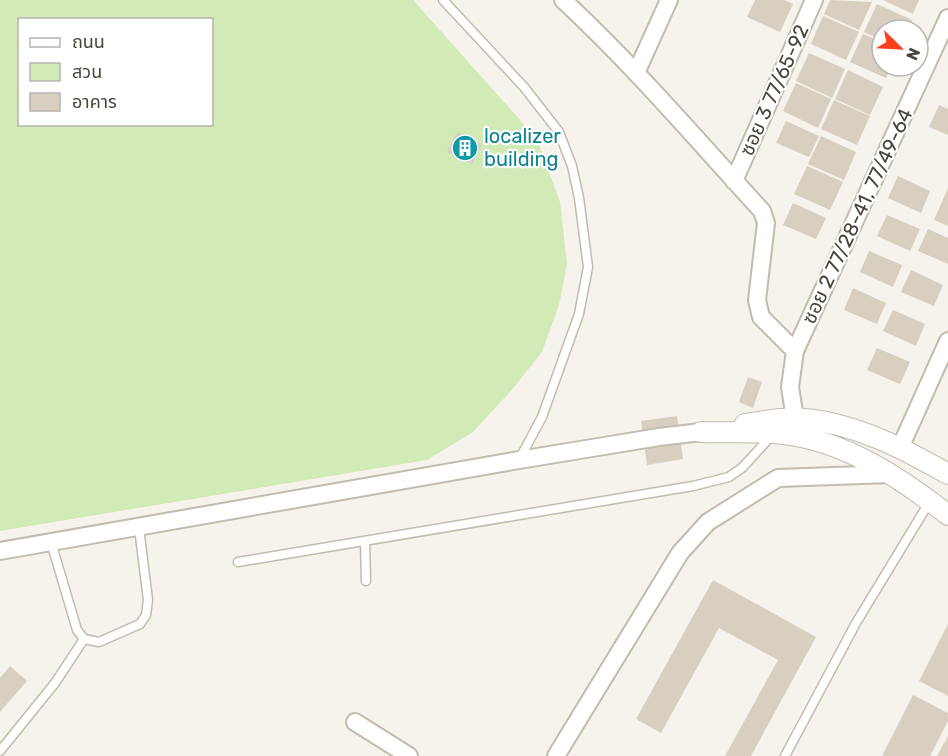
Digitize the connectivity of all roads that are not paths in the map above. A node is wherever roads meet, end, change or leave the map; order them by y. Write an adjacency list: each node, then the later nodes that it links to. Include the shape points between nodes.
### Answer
1 (443, 0): 14 (lane, via 524,87 559,132 572,166 581,208 588,267 579,314 542,417)
2 (563, 0): 6 (street)
3 (669, 0): 6 (street)
4 (814, 0): 7 (street, ซอย 3 77/65-92)
5 (948, 18): 9 (street, ซอย 2 77/28-41, 77/49-64)
6 (636, 73): 7 (street)
7 (734, 181): 9 (street, via 762,211 766,223 757,300 760,317)
8 (948, 341): 13 (street)
9 (795, 351): 10 (street, ซอย 2 77/28-41, 77/49-64, via 790,387)
10 (795, 419): 11 (street); 13 (street, via 838,424)
11 (701, 432): 12 (street); 14 (street)
12 (773, 434): 15 (street, via 846,450); 20 (lane, via 729,477)
13 (900, 448): 16 (street)
14 (519, 460): 19 (street)
15 (891, 474): 17 (street); 29 (street, via 778,478 708,522 680,553)
16 (948, 476): 17 (street)
17 (930, 501): 18 (street); 30 (lane, via 856,623)
18 (948, 515)
19 (139, 528): 21 (street); 25 (lane, via 148,600 146,615 140,624 99,642)
20 (365, 541): 23 (lane); 24 (lane)
21 (51, 542): 22 (street); 25 (lane, via 77,630)
22 (0, 551)
23 (238, 562)
24 (366, 581)
25 (84, 639): 27 (lane)
26 (355, 722): 28 (street)
27 (0, 751)
28 (409, 756)
29 (556, 756)
30 (785, 756)

